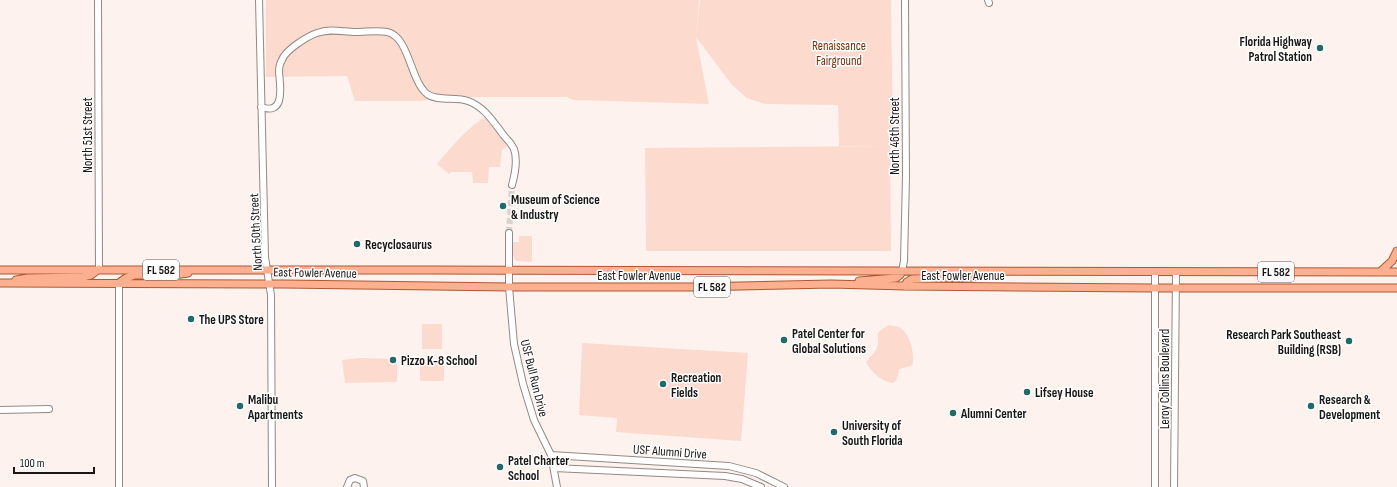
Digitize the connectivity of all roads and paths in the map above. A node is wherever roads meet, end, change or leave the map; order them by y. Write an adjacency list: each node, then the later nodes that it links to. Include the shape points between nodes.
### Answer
1 (98, 0): 8 (street, North 51st Street)
2 (258, 0): 4 (street, North 50th Street)
3 (905, 0): 13 (street, North 46th Street, via 906,176)
4 (261, 107): 5 (street, via 272,108 280,97 279,71 288,50 316,33 331,30 388,32 402,45 414,75 427,93 433,97 467,100 486,113 514,148 515,174); 10 (street, North 50th Street)
5 (512, 185)
6 (508, 233): 11 (street, USF Bull Run Drive)
7 (1397, 251): 17 (main road, via 1392,262)
8 (99, 269): 9 (main road, East Fowler Avenue / FL 582); 12 (main road, East Fowler Avenue / FL 582); 19 (main road, via 83,277 28,278)
9 (214, 270): 10 (main road, East Fowler Avenue / FL 582); 20 (main road, via 135,276)
10 (266, 270): 11 (main road, East Fowler Avenue / FL 582); 21 (street, North 50th Street)
11 (509, 270): 13 (main road, East Fowler Avenue / FL 582); 24 (street, USF Bull Run Drive)
12 (0, 271)
13 (902, 271): 14 (main road, East Fowler Avenue / FL 582); 22 (main road, via 896,278)
14 (990, 272): 15 (main road, East Fowler Avenue / FL 582); 23 (main road, via 973,277 912,279)
15 (1155, 272): 16 (main road, East Fowler Avenue / FL 582); 25 (street, Leroy Collins Boulevard)
16 (1176, 272): 17 (main road, East Fowler Avenue / FL 582); 26 (street, Leroy Collins Boulevard)
17 (1380, 272): 18 (main road, East Fowler Avenue / FL 582)
18 (1397, 272)
19 (0, 283): 20 (main road, East Fowler Avenue / FL 582)
20 (119, 283): 21 (main road, East Fowler Avenue / FL 582); 32 (street)
21 (270, 284): 24 (main road, East Fowler Avenue / FL 582); 33 (street, North 50th Street)
22 (831, 284): 23 (main road, East Fowler Avenue / FL 582); 24 (main road, East Fowler Avenue / FL 582)
23 (905, 286): 25 (main road, East Fowler Avenue / FL 582)
24 (509, 287): 30 (street, USF Bull Run Drive, via 514,344 523,384 534,420)
25 (1154, 288): 26 (main road, East Fowler Avenue / FL 582); 39 (street, Leroy Collins Boulevard)
26 (1176, 288): 27 (main road, East Fowler Avenue / FL 582); 40 (street, Leroy Collins Boulevard)
27 (1397, 288)
28 (49, 409): 29 (street)
29 (0, 410)
30 (551, 455): 31 (street, USF Bull Run Drive); 38 (street, USF Alumni Drive, via 729,466 756,473)
31 (554, 468): 36 (street, USF Bull Run Drive); 37 (street, USF Alumni Drive, via 719,475 742,479)
32 (118, 487)
33 (272, 487)
34 (347, 487): 35 (street, via 350,480 355,478 363,481)
35 (364, 487)
36 (556, 487)
37 (761, 487)
38 (784, 487)
39 (1155, 487)
40 (1174, 487)

